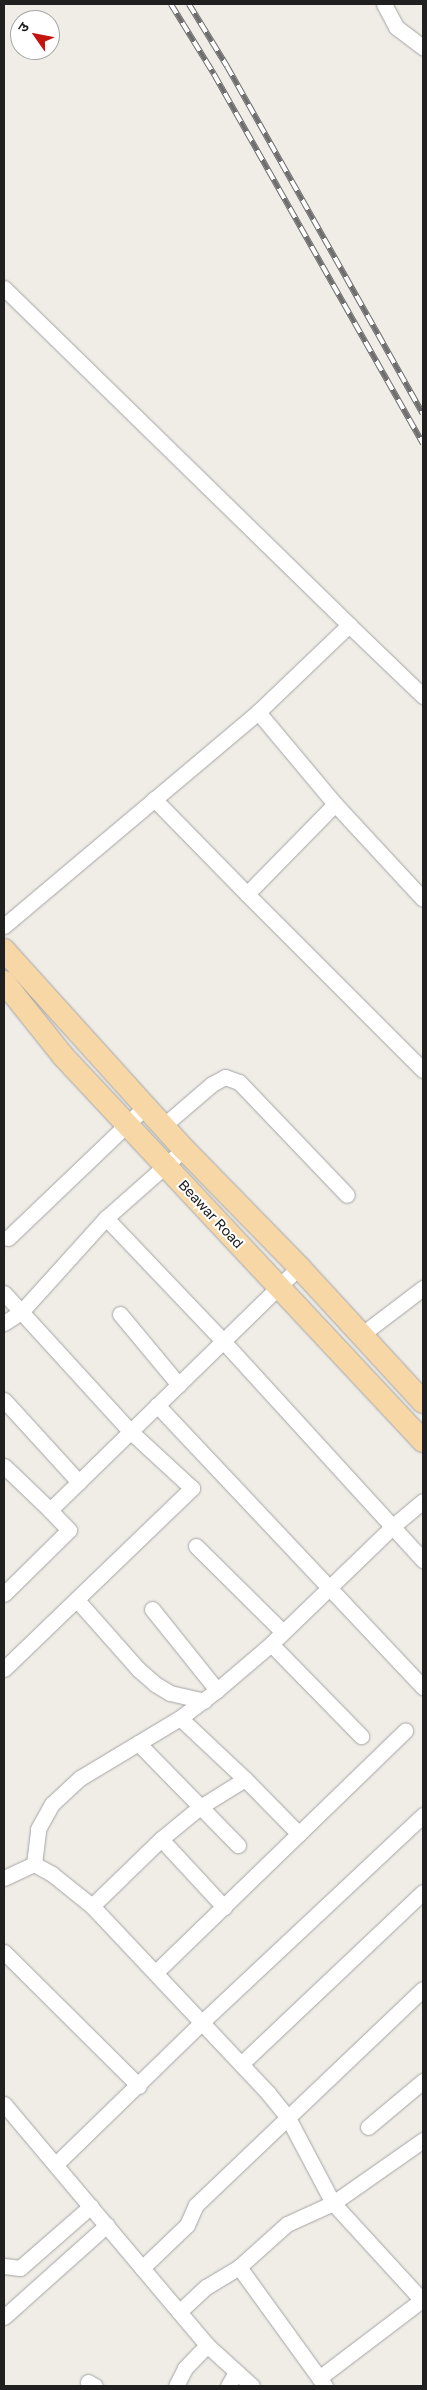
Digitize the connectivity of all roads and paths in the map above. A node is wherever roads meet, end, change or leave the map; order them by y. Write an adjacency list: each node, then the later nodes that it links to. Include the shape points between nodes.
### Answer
1 (384, 4): 2 (street, via 396,27)
2 (423, 47)
3 (4, 288): 4 (street)
4 (349, 625): 5 (street); 6 (street)
5 (423, 696)
6 (258, 712): 7 (street); 8 (street)
7 (154, 799): 9 (street); 11 (street)
8 (335, 804): 9 (street); 10 (street)
9 (247, 894): 14 (street)
10 (423, 899)
11 (4, 926)
12 (4, 950): 13 (main road, Beawar Road)
13 (8, 979): 15 (main road, Beawar Road); 16 (main road, Beawar Road, via 64,1056)
14 (423, 1070)
15 (146, 1106): 16 (street); 17 (main road, Beawar Road)
16 (128, 1124): 19 (main road, Beawar Road); 22 (street)
17 (163, 1126): 18 (main road, Beawar Road); 20 (street, via 212,1084 225,1077 239,1082)
18 (184, 1149): 19 (street); 23 (main road, Beawar Road)
19 (165, 1164): 21 (street); 24 (main road, Beawar Road)
20 (347, 1195)
21 (106, 1218): 27 (street); 31 (street)
22 (8, 1238)
23 (299, 1267): 24 (street); 30 (main road, Beawar Road)
24 (278, 1287): 31 (street); 37 (main road, Beawar Road)
25 (423, 1288): 30 (street)
26 (4, 1293): 27 (street)
27 (21, 1312): 29 (street); 36 (street)
28 (120, 1314): 32 (street)
29 (4, 1323)
30 (361, 1335): 34 (main road, Beawar Road)
31 (223, 1341): 32 (street); 42 (street)
32 (179, 1385): 35 (street)
33 (4, 1400): 39 (street)
34 (423, 1402)
35 (157, 1405): 36 (street); 45 (street)
36 (131, 1432): 39 (street); 47 (street, via 192,1488)
37 (423, 1441)
38 (4, 1466): 41 (street)
39 (79, 1482): 41 (street)
40 (423, 1501): 42 (street)
41 (50, 1510): 46 (street, via 70,1530)
42 (393, 1526): 44 (street); 45 (street)
43 (196, 1546): 49 (street)
44 (423, 1560)
45 (330, 1588): 49 (street); 52 (street)
46 (4, 1594)
47 (77, 1600): 51 (street); 54 (street, via 138,1669)
48 (152, 1610): 53 (street)
49 (283, 1632): 50 (street)
50 (271, 1644): 53 (street); 56 (street)
51 (4, 1669)
52 (423, 1687)
53 (217, 1690): 54 (street)
54 (191, 1710): 57 (street); 58 (street)
55 (405, 1731): 61 (street)
56 (362, 1736)
57 (138, 1743): 59 (street); 64 (street, via 80,1778 52,1804 38,1829)
58 (245, 1779): 59 (street); 61 (street)
59 (200, 1807): 62 (street); 63 (street)
60 (423, 1815): 72 (street)
61 (299, 1834): 68 (street)
62 (161, 1839): 67 (street); 68 (street)
63 (238, 1844)
64 (34, 1864): 65 (street); 67 (street, via 65,1883)
65 (4, 1878)
66 (423, 1892): 73 (street)
67 (92, 1906): 70 (street)
68 (224, 1907): 70 (street)
69 (4, 1952): 75 (street)
70 (156, 1972): 72 (street)
71 (423, 1989): 77 (street)
72 (202, 2022): 73 (street); 75 (street)
73 (241, 2064): 77 (street)
74 (423, 2082): 78 (street)
75 (138, 2086): 80 (street)
76 (4, 2104): 80 (street)
77 (288, 2118): 81 (street); 86 (street, via 196,2205 187,2225)
78 (368, 2128)
79 (423, 2140): 81 (street)
80 (56, 2164): 82 (street)
81 (333, 2203): 85 (street, via 287,2224); 87 (street)
82 (91, 2206): 83 (street); 84 (street, via 20,2268)
83 (107, 2225): 86 (street); 89 (street)
84 (4, 2266)
85 (239, 2267): 88 (street, via 206,2287); 92 (street)
86 (142, 2268): 88 (street)
87 (422, 2299): 92 (street)
88 (180, 2312): 90 (street)
89 (4, 2317)
90 (207, 2345): 91 (street); 93 (street, via 185,2368)
91 (236, 2372): 94 (street); 95 (street)
92 (322, 2382)
93 (176, 2386)
94 (228, 2386)
95 (252, 2386)

